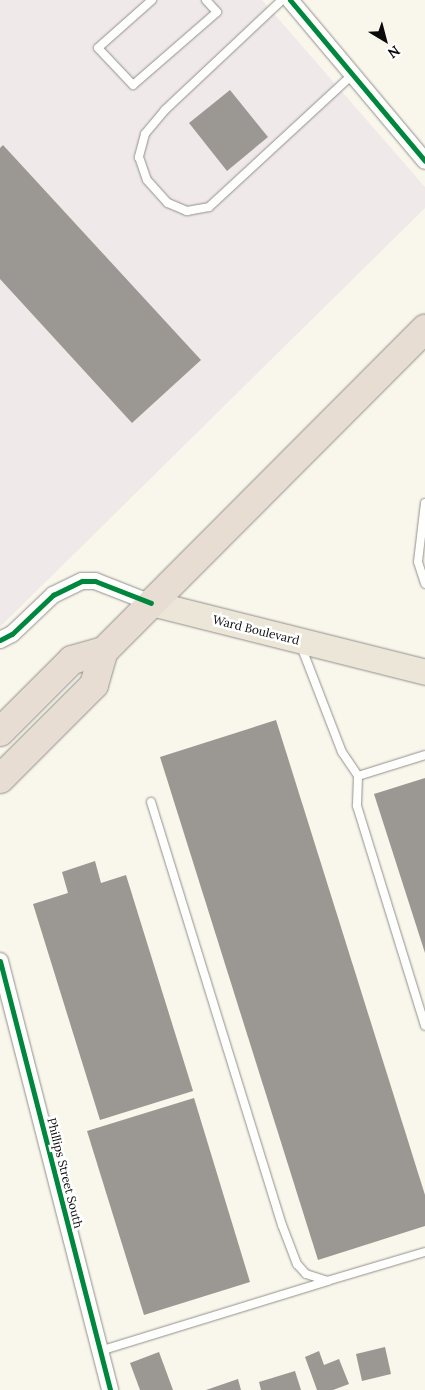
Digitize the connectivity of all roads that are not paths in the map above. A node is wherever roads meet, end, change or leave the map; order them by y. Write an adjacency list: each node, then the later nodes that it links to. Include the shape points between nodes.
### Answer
1 (152, 0): 2 (lane, via 98,48 134,85 217,12)
2 (206, 0)
3 (282, 0): 5 (lane, via 165,110 145,134 139,157 147,180 168,203 187,211 209,207)
4 (290, 0): 5 (street)
5 (352, 75): 6 (street)
6 (423, 154)
7 (425, 329): 10 (highway)
8 (425, 503): 9 (lane, via 418,562)
9 (425, 584)
10 (151, 603): 11 (street, via 95,581 82,581 53,595 12,634); 12 (main road, Ward Boulevard); 13 (highway)
11 (0, 640)
12 (300, 640): 14 (main road, Ward Boulevard); 17 (lane, via 342,752)
13 (104, 651): 15 (highway, via 72,660); 18 (highway, via 94,685)
14 (425, 672)
15 (0, 732)
16 (425, 755): 17 (lane)
17 (358, 776): 21 (lane, via 357,806)
18 (0, 779)
19 (150, 802): 23 (lane, via 282,1225 297,1264 306,1274)
20 (0, 961): 24 (street, Phillips Street South)
21 (425, 1026)
22 (425, 1252): 23 (lane)
23 (327, 1281): 24 (lane)
24 (100, 1351): 25 (street, Phillips Street South)
25 (110, 1390)

